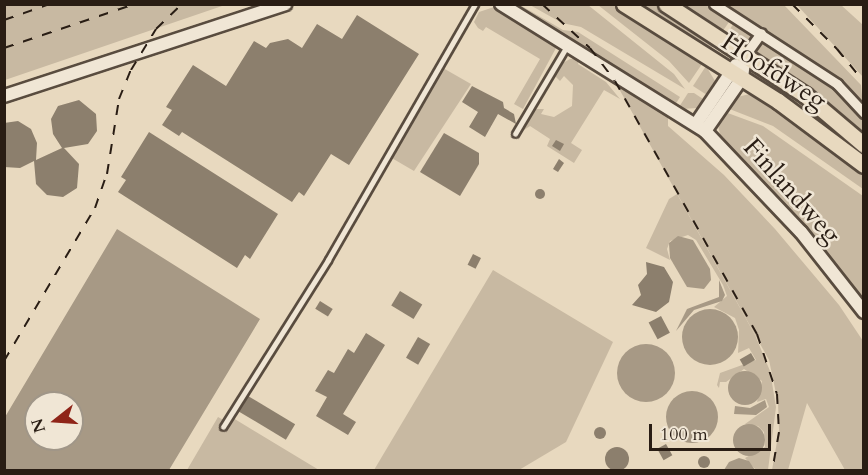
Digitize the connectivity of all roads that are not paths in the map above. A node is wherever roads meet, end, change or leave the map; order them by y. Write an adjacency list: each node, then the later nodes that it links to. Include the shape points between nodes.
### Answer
1 (285, 4): 11 (street)
2 (476, 4): 18 (lane, via 328,261)
3 (501, 4): 8 (street, Finlandweg)
4 (624, 4): 10 (main road, Hoofdweg)
5 (666, 4): 9 (main road, Hoofdweg)
6 (714, 4): 7 (street)
7 (761, 33): 9 (street); 12 (street, via 837,84)
8 (568, 44): 13 (street, Finlandweg); 14 (lane)
9 (745, 55): 10 (street); 15 (main road, Hoofdweg, via 805,95)
10 (736, 74): 13 (street, Finlandweg); 16 (main road, Hoofdweg)
11 (4, 96)
12 (864, 113)
13 (701, 128): 17 (street, Finlandweg, via 801,232)
14 (515, 134)
15 (864, 145)
16 (864, 165)
17 (864, 312)
18 (223, 427)

